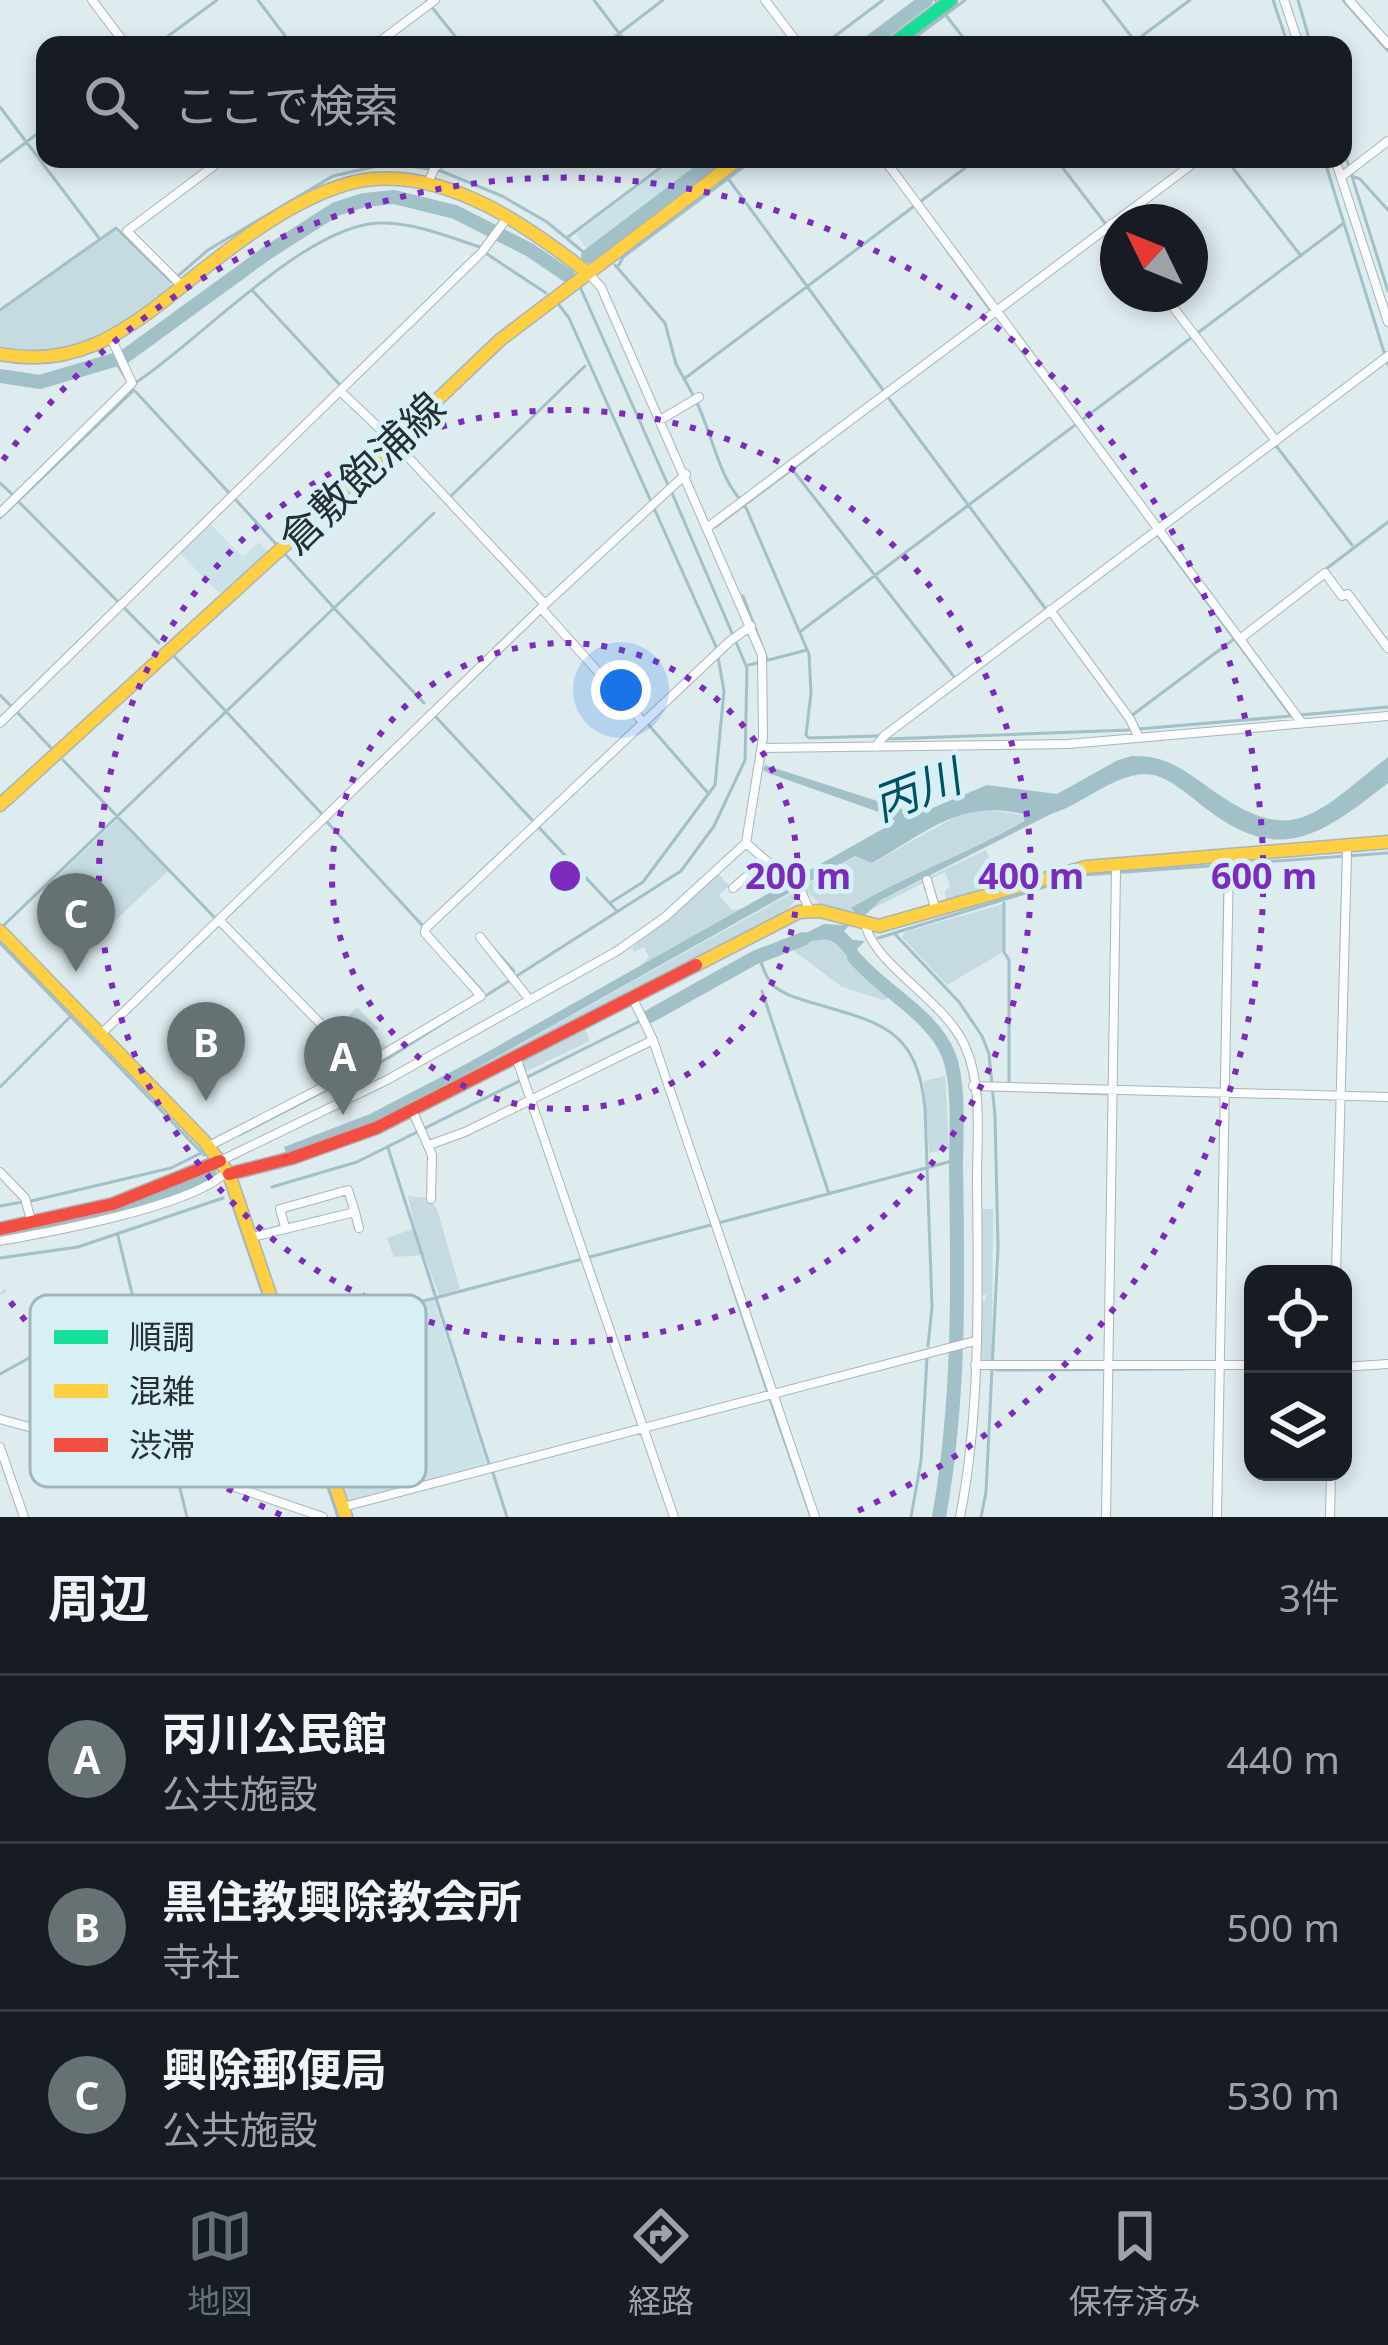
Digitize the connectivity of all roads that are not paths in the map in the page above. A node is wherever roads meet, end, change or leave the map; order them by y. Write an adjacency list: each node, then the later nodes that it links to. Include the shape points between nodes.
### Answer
1 (92, 0): 7 (street)
2 (765, 0): 9 (street)
3 (951, 0): 10 (street)
4 (1284, 0): 11 (street)
5 (1349, 0): 12 (street)
6 (433, 1): 8 (street)
7 (119, 36)
8 (387, 36)
9 (792, 36)
10 (903, 36)
11 (1296, 36)
12 (1388, 44)
13 (1388, 141): 20 (street)
14 (209, 168): 26 (street, via 129,234)
15 (437, 168): 21 (street)
16 (727, 168): 25 (street, 倉敷飽浦線)
17 (891, 168): 28 (street)
18 (1187, 168): 22 (street)
19 (1343, 168): 20 (street)
20 (1348, 174): 29 (street)
21 (426, 186): 23 (street); 26 (street, via 372,179 332,189)
22 (1142, 204)
23 (507, 218): 25 (street); 33 (street)
24 (1100, 237): 28 (street)
25 (588, 273): 35 (street); 36 (street, 倉敷飽浦線, via 500,340)
26 (177, 281): 30 (street)
27 (1177, 312): 37 (street)
28 (995, 313): 40 (street); 41 (street)
29 (1388, 322)
30 (117, 352): 31 (street, via 32,360); 39 (street, via 129,384)
31 (0, 354)
32 (1386, 358): 37 (street)
33 (342, 390): 36 (street); 50 (street)
34 (696, 399): 35 (street)
35 (661, 420): 38 (street)
36 (394, 442): 42 (street); 54 (street, 倉敷飽浦線)
37 (1274, 442): 41 (street)
38 (681, 477): 40 (street); 42 (street)
39 (0, 513)
40 (708, 526): 44 (street)
41 (1157, 530): 43 (street); 45 (street)
42 (543, 607): 49 (street); 65 (street)
43 (1051, 612): 51 (street); 52 (street)
44 (751, 626): 49 (street); 53 (street, via 763,660)
45 (1238, 637): 46 (street, via 1324,573); 48 (street)
46 (1388, 648)
47 (1388, 716): 48 (street)
48 (1297, 718): 51 (street)
49 (643, 722): 74 (street, via 425,929 481,995)
50 (0, 723)
51 (1134, 726): 52 (street, via 1068,744)
52 (879, 741): 53 (street)
53 (762, 748): 56 (street)
54 (0, 805)
55 (1388, 842): 57 (street)
56 (746, 843): 58 (street); 69 (street, via 645,934)
57 (1347, 851): 59 (street); 79 (street)
58 (765, 861): 62 (street); 63 (street, via 801,891)
59 (1228, 861): 60 (street); 77 (street)
60 (1116, 871): 64 (street, via 1073,871); 76 (street)
61 (927, 880): 64 (street)
62 (733, 888)
63 (809, 910): 66 (street); 70 (street)
64 (936, 911): 66 (street, via 886,926)
65 (220, 922): 71 (street); 74 (street)
66 (856, 924): 75 (street, via 957,1031)
67 (0, 931): 71 (street)
68 (480, 937): 69 (street)
69 (529, 999): 84 (street)
70 (633, 999): 72 (street); 73 (street)
71 (101, 1034): 83 (street)
72 (651, 1041): 80 (street); 103 (street)
73 (516, 1057): 80 (street); 81 (street)
74 (361, 1068): 83 (street)
75 (973, 1086): 76 (street); 96 (street)
76 (1113, 1090): 77 (street); 102 (street)
77 (1224, 1093): 79 (street); 100 (street)
78 (1388, 1096): 79 (street)
79 (1339, 1097): 94 (street)
80 (529, 1100): 82 (street); 106 (street)
81 (412, 1110): 82 (street); 84 (street, via 292,1157)
82 (429, 1145): 86 (street)
83 (209, 1146): 84 (street)
84 (226, 1169): 88 (street); 92 (street); 93 (street, via 216,1181 91,1225)
85 (0, 1172): 88 (street, via 27,1202)
86 (431, 1199)
87 (355, 1212): 89 (street); 89 (street, via 348,1190 280,1209); 90 (street)
88 (32, 1224): 91 (street)
89 (285, 1226): 92 (street)
90 (359, 1228)
91 (0, 1229)
92 (252, 1237): 95 (street)
93 (0, 1241)
94 (1336, 1265)
95 (272, 1295)
96 (975, 1341): 98 (street); 103 (street)
97 (1388, 1364): 101 (street)
98 (975, 1365): 102 (street); 115 (street)
99 (1244, 1365): 100 (street)
100 (1220, 1366): 102 (street); 117 (street)
101 (1352, 1366)
102 (1109, 1368): 116 (street)
103 (772, 1393): 106 (street); 114 (street)
104 (0, 1419): 105 (street)
105 (30, 1427)
106 (644, 1427): 110 (street); 113 (street)
107 (0, 1447): 111 (street)
108 (1331, 1481): 118 (street)
109 (235, 1487): 112 (street)
110 (344, 1512)
111 (23, 1517)
112 (323, 1517)
113 (674, 1517)
114 (815, 1517)
115 (960, 1517)
116 (1106, 1517)
117 (1217, 1517)
118 (1330, 1517)

